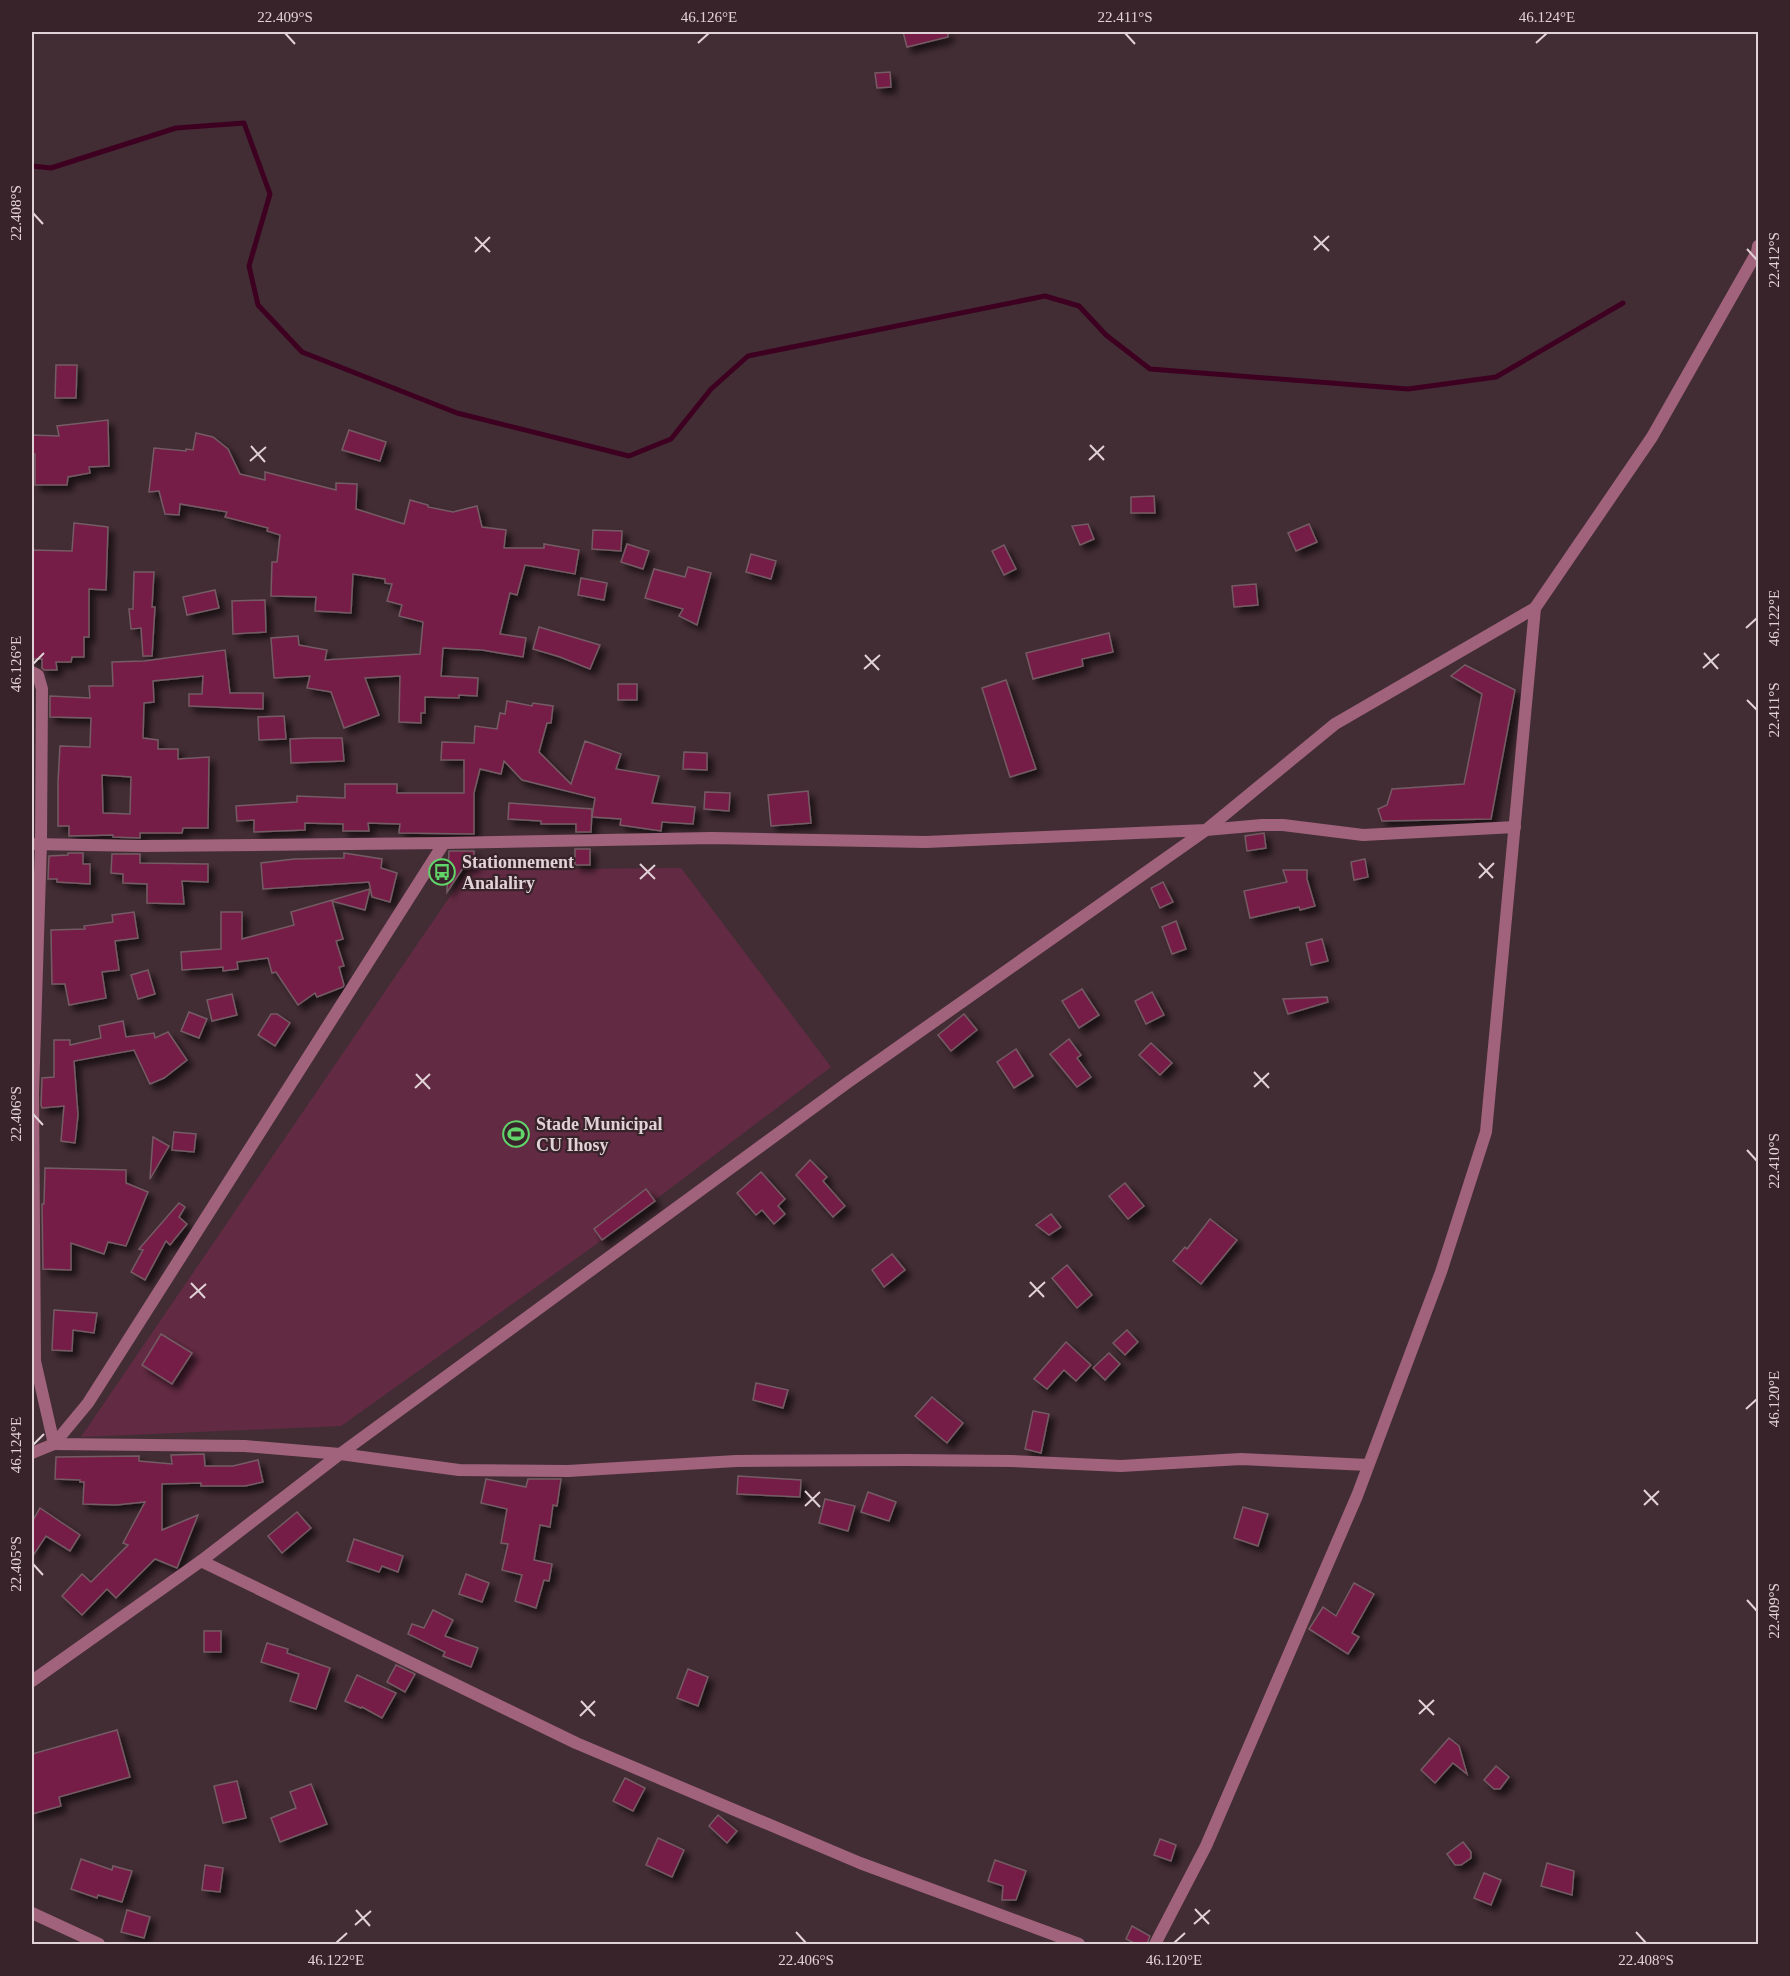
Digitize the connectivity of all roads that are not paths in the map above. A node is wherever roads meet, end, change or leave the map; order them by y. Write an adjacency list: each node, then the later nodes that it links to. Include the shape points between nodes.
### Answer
1 (1758, 246): 2 (street, via 1652,437)
2 (1535, 608): 4 (street); 5 (street, via 1335,724)
3 (32, 672): 6 (street, via 38,675 42,688)
4 (1515, 827): 5 (street, via 1363,835 1283,825); 12 (street, via 1486,1132 1441,1272)
5 (1206, 830): 7 (street, via 926,842 712,838); 11 (street, via 837,1089)
6 (36, 843): 7 (street); 8 (street)
7 (444, 843): 9 (street, via 88,1403)
8 (32, 1093): 9 (street, via 35,1361)
9 (54, 1444): 10 (street); 11 (street, via 245,1446)
10 (32, 1454)
11 (340, 1454): 12 (street, via 470,1470 568,1471 736,1461 1011,1461 1121,1466 1241,1459); 13 (street)
12 (1368, 1464): 18 (street, via 1206,1846)
13 (201, 1561): 14 (street); 17 (street, via 576,1743 860,1863)
14 (32, 1681)
15 (32, 1913): 16 (street)
16 (99, 1944)
17 (1079, 1944)
18 (1155, 1944)

